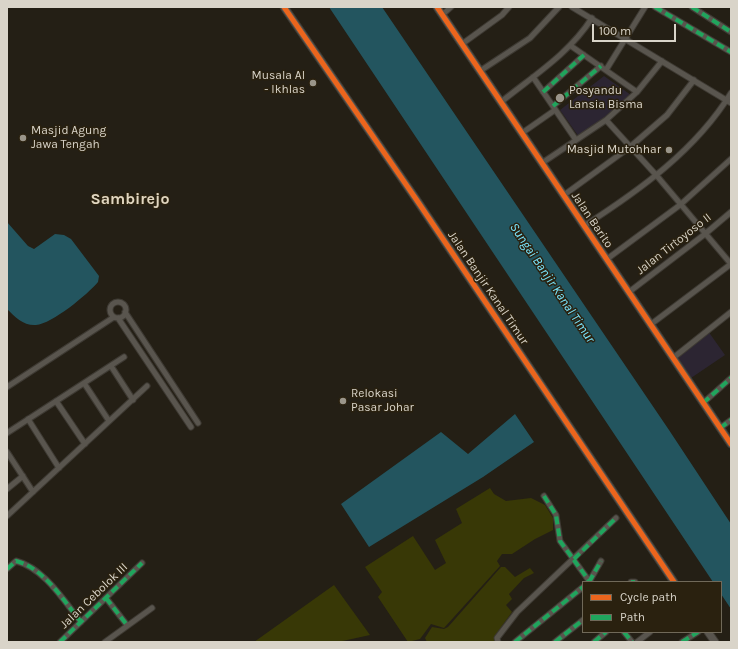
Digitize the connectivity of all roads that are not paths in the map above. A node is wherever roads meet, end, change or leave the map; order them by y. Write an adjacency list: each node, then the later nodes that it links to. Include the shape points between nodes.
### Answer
1 (284, 7): 82 (street, Jalan Banjir Kanal Timur)
2 (437, 7): 10 (street, Jalan Barito)
3 (451, 7): 10 (street)
4 (509, 7): 14 (street)
5 (559, 7): 21 (street, via 530,38)
6 (572, 7): 11 (street)
7 (645, 7): 13 (street)
8 (655, 7): 16 (street)
9 (692, 7): 12 (street)
10 (442, 15): 14 (street, Jalan Barito)
11 (592, 18): 13 (street); 15 (street)
12 (731, 32)
13 (625, 40): 18 (street); 20 (street)
14 (462, 44): 21 (street, Jalan Barito)
15 (571, 46): 17 (street); 22 (street)
16 (731, 52)
17 (584, 55): 19 (street); 24 (street)
18 (662, 61): 23 (street); 25 (street)
19 (601, 66): 20 (street); 29 (street)
20 (606, 70): 25 (street)
21 (480, 71): 27 (street, Jalan Barito)
22 (533, 77): 24 (street); 27 (street)
23 (694, 80): 28 (street); 33 (street, via 672,110)
24 (543, 92): 29 (street)
25 (637, 92): 30 (street)
26 (731, 93): 28 (street)
27 (501, 102): 31 (street, Jalan Barito)
28 (729, 102): 36 (street, via 699,136)
29 (554, 108): 31 (street); 32 (street)
30 (606, 120): 32 (street); 33 (street)
31 (522, 133): 35 (street, Jalan Barito)
32 (576, 140): 35 (street)
33 (630, 147): 36 (street); 37 (street)
34 (731, 159): 38 (street)
35 (542, 163): 37 (street, Jalan Barito)
36 (657, 176): 38 (street); 40 (street)
37 (564, 195): 40 (street, Jalan Barito)
38 (680, 205): 41 (street); 42 (street)
39 (731, 212): 41 (street, Jalan Tirtoyoso II)
40 (584, 226): 42 (street, Jalan Barito)
41 (705, 234): 43 (street); 44 (street, Jalan Tirtoyoso II)
42 (607, 260): 44 (street, Jalan Barito)
43 (731, 264): 48 (street)
44 (629, 292): 48 (street, Jalan Barito)
45 (125, 312): 47 (street, via 123,316); 47 (street, via 121,304 114,304 110,311); 62 (street)
46 (731, 312): 50 (street)
47 (116, 318): 55 (street); 63 (street)
48 (650, 325): 50 (street, Jalan Barito)
49 (124, 358): 51 (street)
50 (673, 358): 58 (street, Jalan Barito)
51 (111, 366): 53 (street); 56 (street)
52 (731, 378): 58 (street)
53 (84, 383): 57 (street); 61 (street)
54 (147, 386): 56 (street)
55 (7, 387)
56 (132, 400): 61 (street)
57 (56, 401): 59 (street); 66 (street)
58 (703, 403): 64 (street, Jalan Barito)
59 (28, 419): 65 (street); 69 (street)
60 (731, 420): 64 (street)
61 (110, 421): 66 (street)
62 (198, 423)
63 (191, 427)
64 (720, 428): 67 (street, Jalan Barito)
65 (7, 432)
66 (85, 444): 69 (street)
67 (731, 444)
68 (7, 452): 70 (street)
69 (59, 468): 72 (street)
70 (23, 476): 71 (street); 72 (street)
71 (7, 489)
72 (33, 492): 74 (street)
73 (544, 496): 76 (street, via 555,512 560,542)
74 (7, 516)
75 (616, 518): 76 (street)
76 (574, 559): 80 (street); 97 (street, via 517,612 497,638)
77 (601, 561): 81 (street)
78 (142, 563): 84 (street, Jalan Cebolok III)
79 (7, 569): 87 (street, via 16,561 20,562 50,583)
80 (588, 581)
81 (590, 581)
82 (673, 581)
83 (582, 588): 98 (street)
84 (106, 598): 87 (street, Jalan Cebolok III); 88 (street)
85 (152, 608): 88 (street)
86 (582, 621): 99 (street)
87 (81, 622): 95 (street, Jalan Cebolok III)
88 (127, 625): 96 (street)
89 (605, 633): 100 (street)
90 (625, 633): 101 (street)
91 (649, 633): 102 (street)
92 (696, 633): 94 (street)
93 (709, 633): 103 (street)
94 (683, 641)
95 (60, 642)
96 (105, 642)
97 (498, 642)
98 (515, 642)
99 (555, 642)
100 (594, 642)
101 (632, 642)
102 (637, 642)
103 (715, 642)

